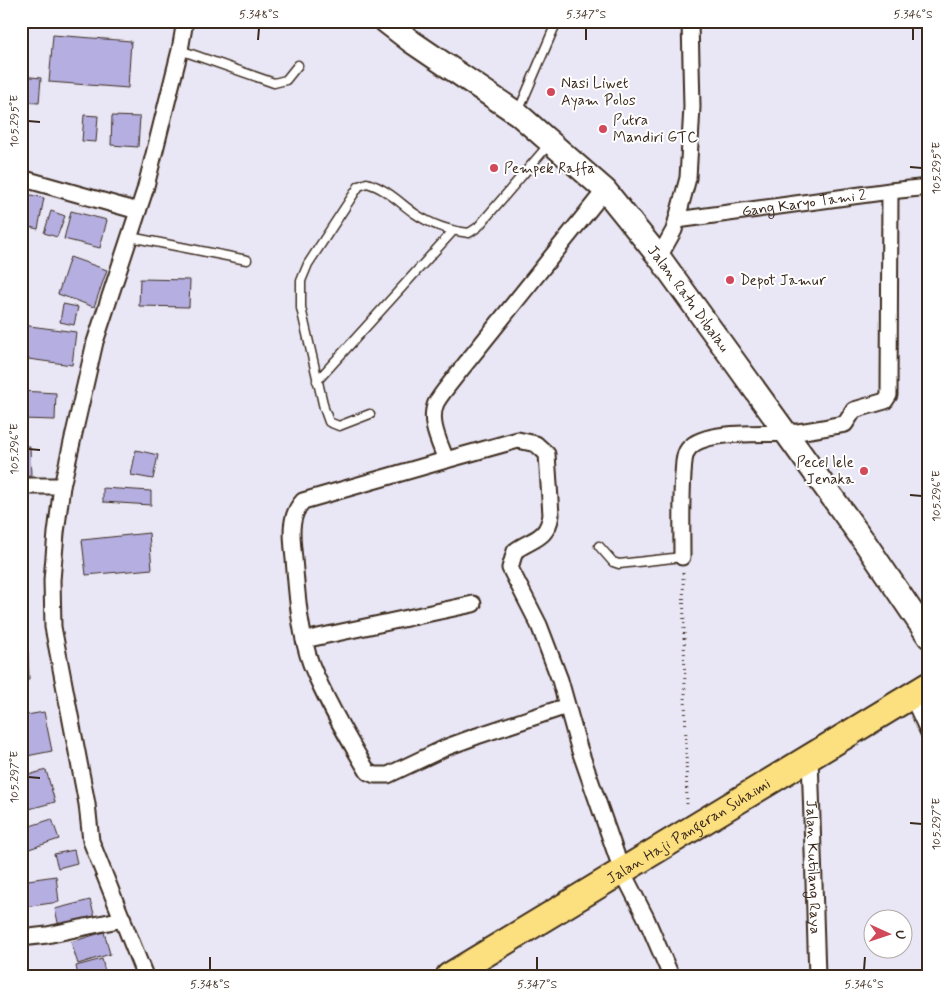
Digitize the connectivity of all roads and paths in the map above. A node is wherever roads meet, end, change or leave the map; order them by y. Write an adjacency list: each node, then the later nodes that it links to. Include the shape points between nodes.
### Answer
1 (185, 21): 5 (street)
2 (386, 21): 7 (main road, Jalan Ratu Dibalau)
3 (557, 21): 7 (lane)
4 (690, 21): 14 (street, via 692,107 688,178)
5 (180, 50): 6 (lane, via 274,83 286,80); 13 (street)
6 (298, 65)
7 (518, 114): 8 (main road, Jalan Ratu Dibalau)
8 (550, 143): 11 (main road, Jalan Ratu Dibalau); 15 (lane, via 478,227 470,233)
9 (21, 178): 13 (street)
10 (929, 187): 12 (street, Gang Karyo Tami 2)
11 (605, 190): 17 (main road, Jalan Ratu Dibalau); 22 (street, via 436,403 435,430)
12 (890, 191): 14 (street, Gang Karyo Tami 2); 21 (street, via 889,395 885,401 854,410 846,424)
13 (138, 211): 16 (street)
14 (677, 220): 17 (street)
15 (453, 231): 19 (lane); 19 (lane, via 416,214 377,186 367,182 359,186 308,264 301,281 301,308)
16 (130, 237): 18 (lane); 24 (street, via 95,342)
17 (659, 257): 21 (main road, Jalan Ratu Dibalau)
18 (247, 260)
19 (317, 381): 20 (lane, via 329,422 339,426)
20 (370, 414)
21 (786, 433): 26 (street, via 713,437 691,446 684,457); 28 (main road, Jalan Ratu Dibalau)
22 (446, 460): 29 (street, via 303,501 298,507 291,528); 31 (street, via 518,440 536,444 547,454 549,524 545,533 515,551 510,568 539,625)
23 (21, 486): 24 (street)
24 (62, 486): 36 (street, via 52,580 53,627 92,841)
25 (599, 546): 26 (lane, via 613,562 619,564)
26 (682, 557): 34 (path, via 687,812)
27 (472, 604): 29 (street)
28 (929, 638)
29 (304, 640): 31 (street, via 336,716 368,772 375,775 388,776 447,747)
30 (920, 690): 32 (street); 33 (main road, Jalan Haji Pangeran Suhaimi)
31 (567, 706): 35 (street, via 578,748)
32 (929, 733)
33 (810, 757): 34 (main road, Jalan Haji Pangeran Suhaimi); 41 (street, Jalan Kutilang Raya)
34 (693, 828): 35 (main road, Jalan Haji Pangeran Suhaimi)
35 (622, 871): 39 (main road, Jalan Haji Pangeran Suhaimi); 40 (street)
36 (123, 919): 37 (street); 38 (street)
37 (21, 938)
38 (145, 976)
39 (449, 976)
40 (671, 976)
41 (817, 976)

